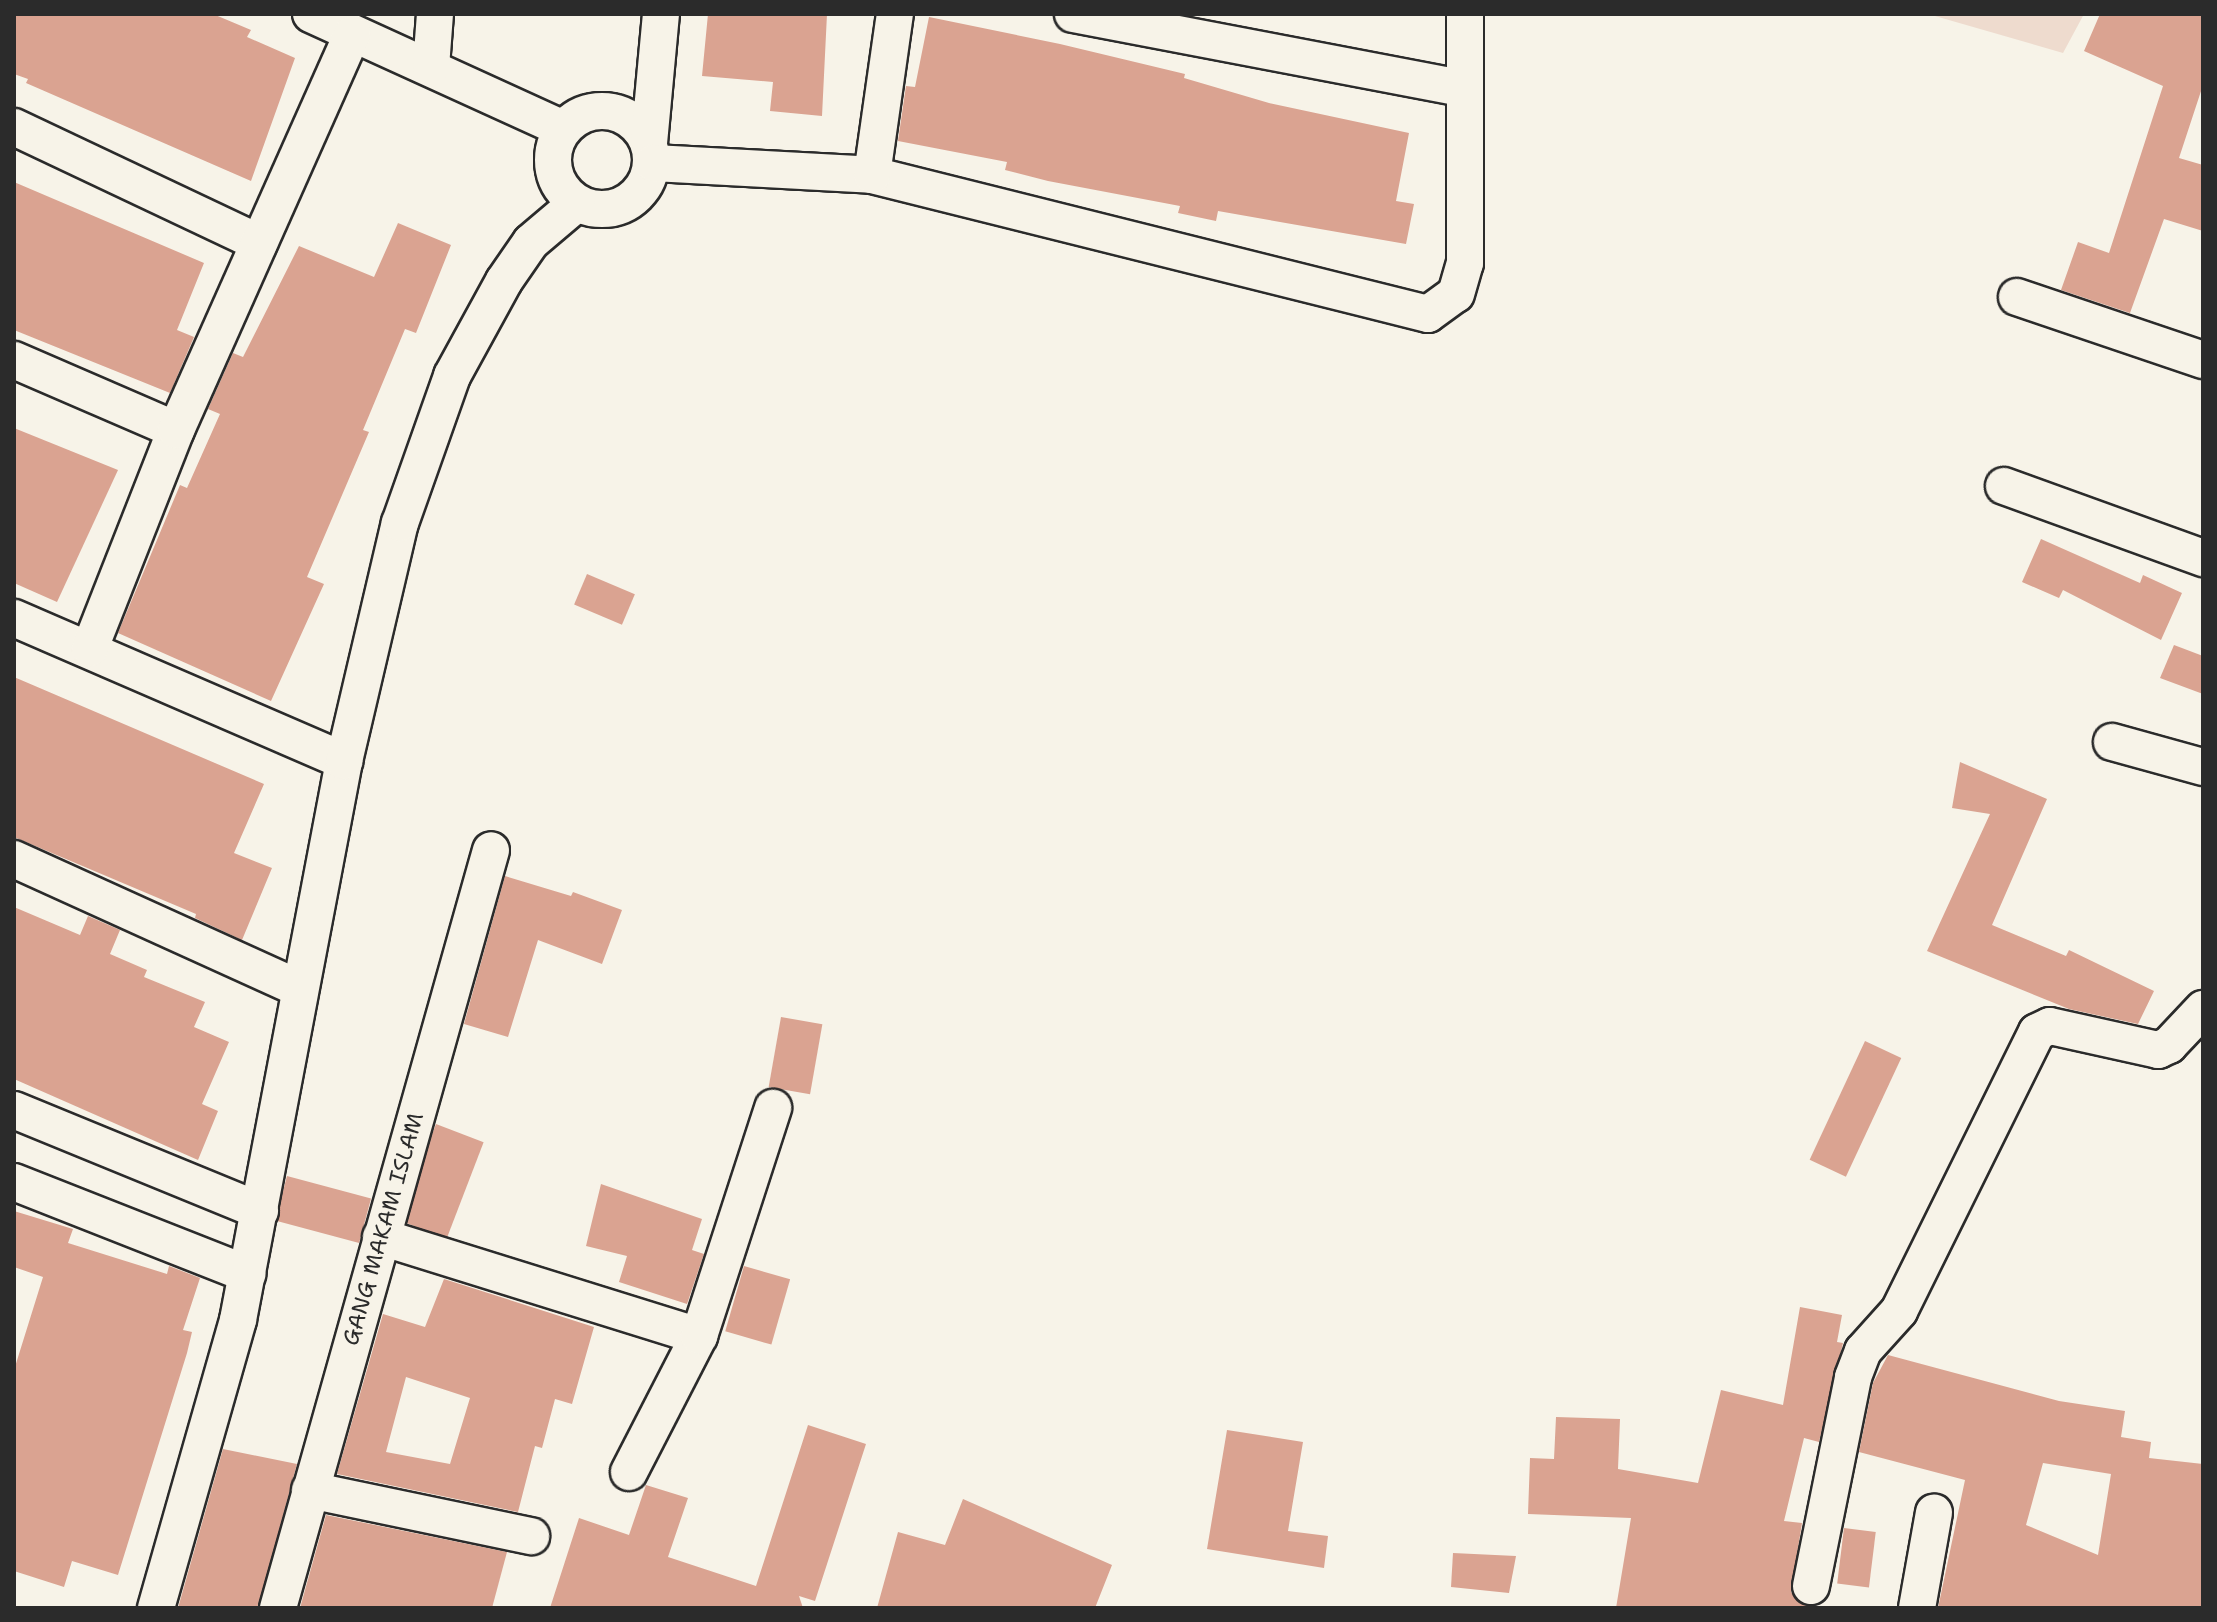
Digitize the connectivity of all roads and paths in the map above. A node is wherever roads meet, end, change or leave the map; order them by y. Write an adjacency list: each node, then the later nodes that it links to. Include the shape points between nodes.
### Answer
1 (311, 14): 7 (street)
2 (435, 14): 8 (street)
3 (661, 14): 12 (street)
4 (895, 14): 13 (street)
5 (1073, 14): 9 (street)
6 (1465, 14): 9 (street)
7 (352, 34): 8 (street); 15 (street)
8 (431, 67): 11 (street)
9 (1461, 88): 13 (street, via 1465,263 1456,294 1428,314)
10 (14, 127): 15 (street)
11 (563, 129): 12 (street, via 579,116 599,110 629,119); 14 (street, via 553,148 553,169 561,189)
12 (651, 153): 13 (street); 14 (street, via 647,183 621,207 591,209)
13 (872, 175)
14 (577, 203): 25 (street, via 531,242 452,376 400,523)
15 (259, 243): 19 (street)
16 (2017, 297): 18 (street)
17 (14, 360): 19 (street)
18 (2203, 360)
19 (176, 430): 23 (street)
20 (2004, 486): 21 (street)
21 (2203, 558)
22 (14, 618): 23 (street)
23 (90, 648): 25 (street)
24 (2112, 742): 26 (street)
25 (344, 761): 29 (street)
26 (2203, 767)
27 (491, 850): 35 (street, GANG MAKAM ISLAM)
28 (14, 859): 29 (street)
29 (298, 988): 34 (street)
30 (2203, 1009): 42 (street, via 2158,1050 2050,1026 2037,1032 1890,1320 1863,1351 1853,1377)
31 (773, 1108): 37 (street)
32 (14, 1110): 34 (street)
33 (14, 1182): 36 (street)
34 (260, 1211): 36 (street)
35 (381, 1237): 37 (street); 39 (street, GANG MAKAM ISLAM)
36 (247, 1274): 43 (street)
37 (699, 1336): 38 (street)
38 (629, 1472)
39 (310, 1490): 41 (street); 44 (street, GANG MAKAM ISLAM)
40 (1934, 1513): 45 (street)
41 (531, 1536)
42 (1811, 1586)
43 (156, 1608)
44 (278, 1608)
45 (1917, 1608)

